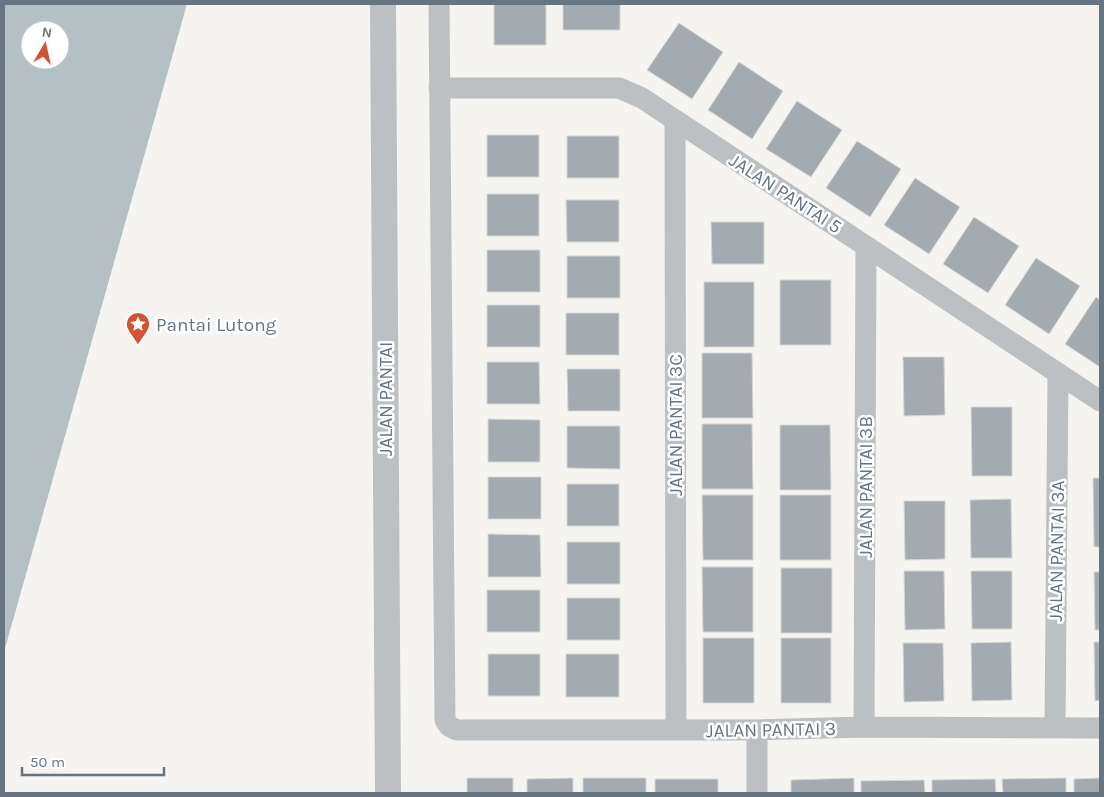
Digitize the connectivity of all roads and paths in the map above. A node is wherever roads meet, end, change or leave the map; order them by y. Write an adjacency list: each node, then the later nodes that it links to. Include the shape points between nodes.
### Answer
1 (382, 4): 13 (street, JALAN PANTAI)
2 (439, 4): 3 (street)
3 (439, 88): 4 (street, JALAN PANTAI 5, via 619,88 642,98); 11 (street, JALAN PANTAI 3, via 445,720 457,730)
4 (675, 120): 5 (street, JALAN PANTAI 5); 11 (street, JALAN PANTAI 3C)
5 (866, 246): 6 (street, JALAN PANTAI 5); 8 (street, JALAN PANTAI 3B)
6 (1058, 374): 7 (street, JALAN PANTAI 5); 9 (street, JALAN PANTAI 3A)
7 (1100, 401)
8 (864, 728): 9 (street, JALAN PANTAI 3); 12 (street, JALAN PANTAI 3)
9 (1055, 728): 10 (street, JALAN PANTAI 3)
10 (1100, 728)
11 (676, 730): 12 (street, JALAN PANTAI 3)
12 (757, 730): 14 (street)
13 (388, 793)
14 (757, 793)

